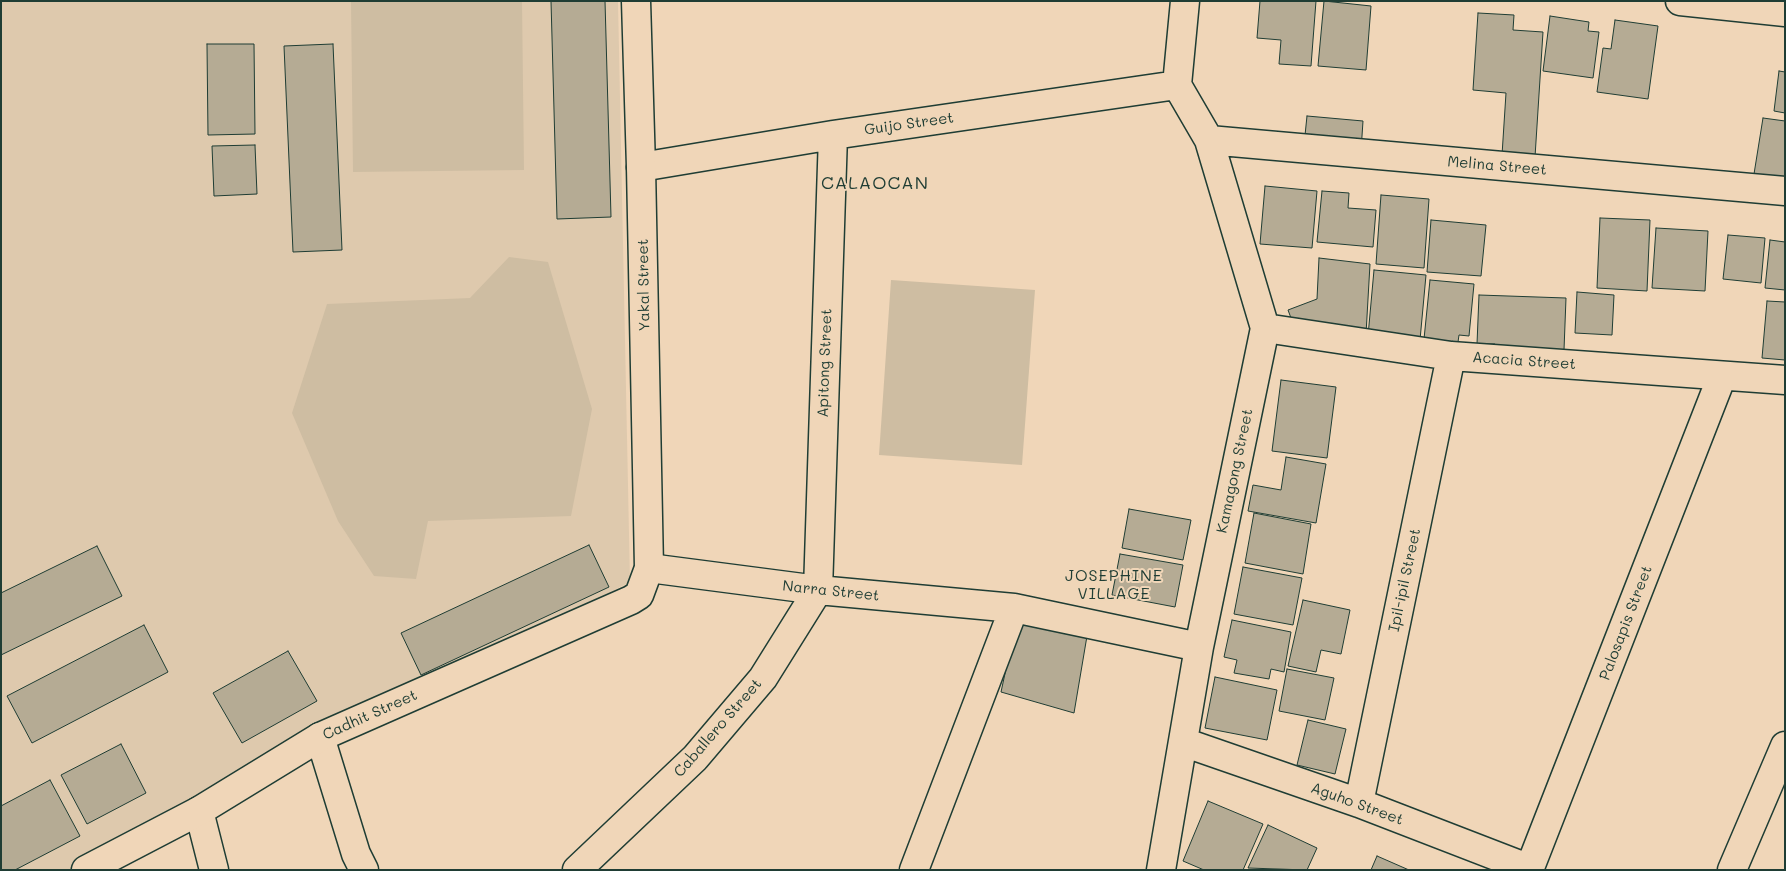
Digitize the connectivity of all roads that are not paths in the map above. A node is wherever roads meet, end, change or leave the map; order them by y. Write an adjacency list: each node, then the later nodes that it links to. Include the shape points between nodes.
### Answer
1 (636, 1): 8 (street, Yakal Street)
2 (1185, 1): 5 (street)
3 (1680, 1): 4 (street)
4 (1785, 12)
5 (1177, 85): 6 (street, Guijo Street); 7 (street, Kamagong Street)
6 (833, 135): 8 (street, Guijo Street); 15 (street, Apitong Street)
7 (1209, 140): 9 (street, Melina Street); 10 (street, Kamagong Street)
8 (641, 167): 14 (street, Yakal Street)
9 (1785, 191)
10 (1265, 328): 11 (street, Acacia Street); 17 (street, Kamagong Street)
11 (1451, 356): 12 (street, Acacia Street); 21 (street, Ipil-ipil Street)
12 (1722, 376): 13 (street, Acacia Street); 23 (street, Palosapis Street)
13 (1785, 380)
14 (649, 568): 15 (street, Narra Street); 18 (street, Cadhit Street, via 642,591 636,598)
15 (818, 590): 16 (street, Narra Street); 27 (street, Caballero Street, via 763,678 695,758)
16 (1014, 608): 17 (street, Narra Street); 28 (street)
17 (1199, 647): 19 (street, Kamagong Street)
18 (320, 737): 22 (street, Cadhit Street); 26 (street, via 356,854)
19 (1183, 742): 21 (street, Aguho Street); 29 (street, Kamagong Street)
20 (1785, 746): 30 (street)
21 (1359, 803): 23 (street, Aguho Street)
22 (199, 811): 24 (street, Cadhit Street); 25 (street)
23 (1530, 869)
24 (86, 870)
25 (214, 870)
26 (364, 870)
27 (578, 870)
28 (914, 870)
29 (1161, 870)
30 (1732, 870)

